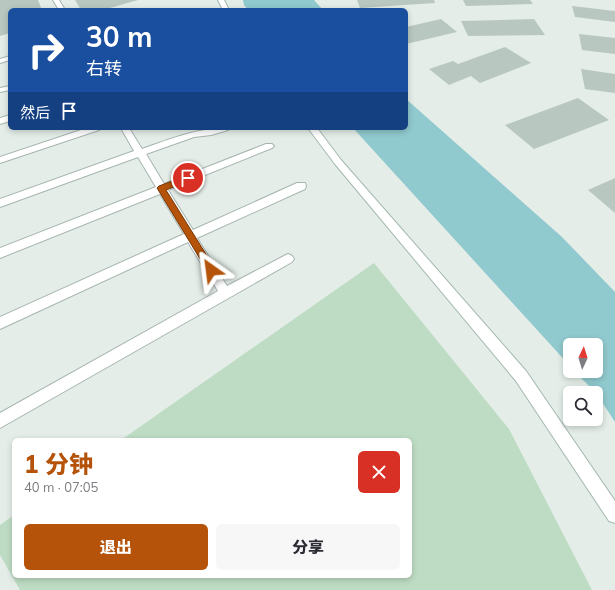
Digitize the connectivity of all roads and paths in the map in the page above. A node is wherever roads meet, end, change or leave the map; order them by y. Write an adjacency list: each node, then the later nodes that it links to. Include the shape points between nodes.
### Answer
1 (90, 130): 10 (street)
2 (126, 130): 9 (street)
3 (178, 130): 7 (street)
4 (218, 130): 6 (street)
5 (314, 130): 20 (street, via 521,376)
6 (197, 131): 7 (street)
7 (183, 137): 9 (street)
8 (269, 146): 12 (street)
9 (139, 153): 12 (street); 13 (street)
10 (0, 160)
11 (301, 186): 14 (street)
12 (161, 188): 14 (street); 15 (street)
13 (0, 203)
14 (190, 235): 17 (street); 18 (street)
15 (0, 253)
16 (288, 259): 17 (street)
17 (225, 293): 19 (street)
18 (0, 323)
19 (0, 421)
20 (615, 515)

